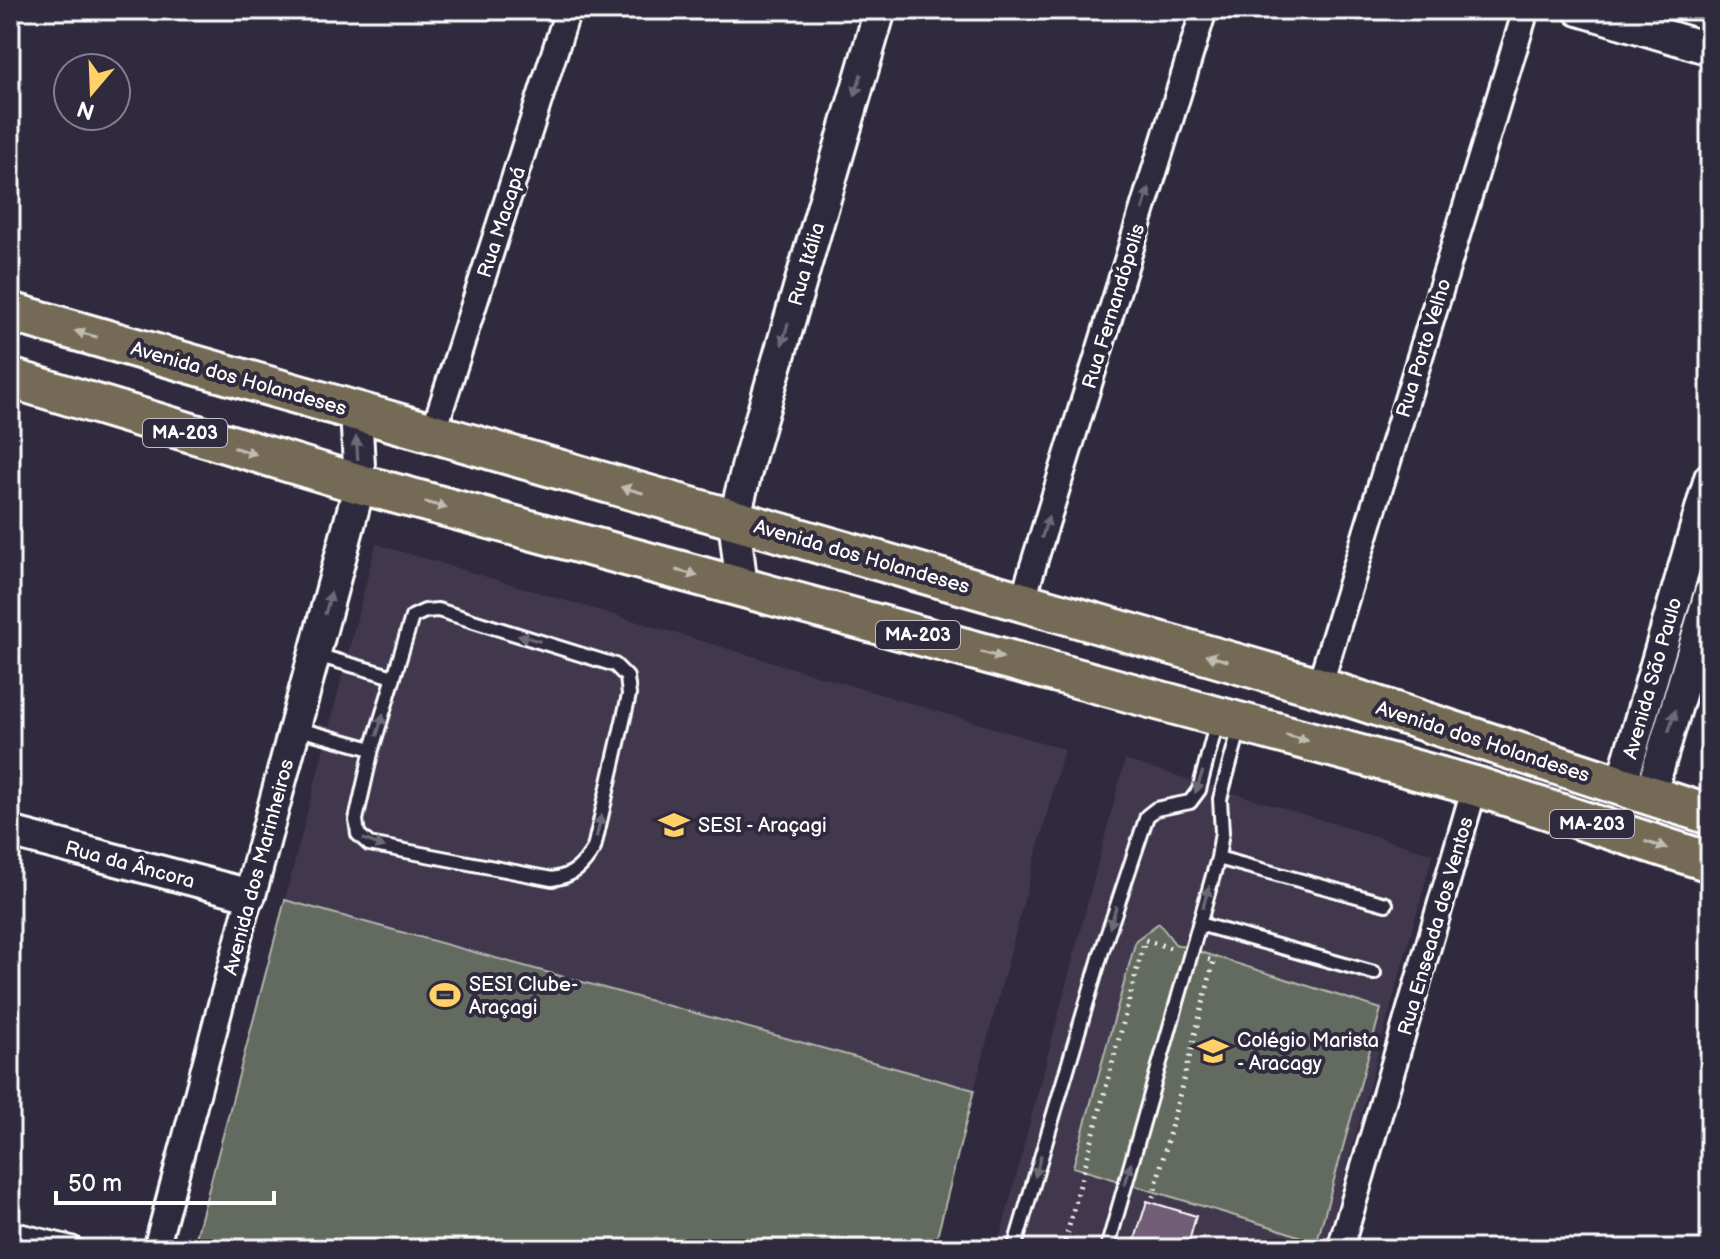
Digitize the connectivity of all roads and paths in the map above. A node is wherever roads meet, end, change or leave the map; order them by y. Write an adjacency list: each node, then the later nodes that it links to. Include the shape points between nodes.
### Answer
1 (568, 10): 10 (street, Rua Macapá)
2 (880, 10): 13 (street, Rua Itália, one-way to 13)
3 (1204, 10): 16 (street, Rua Fernandópolis, one-way to 3)
4 (1526, 10): 19 (street, Rua Porto Velho)
5 (1579, 10): 6 (street)
6 (1710, 49)
7 (10, 312): 9 (main road, Avenida dos Holandeses / MA-203, one-way to 7)
8 (10, 378): 12 (main road, MA-203, one-way to 12)
9 (356, 411): 10 (main road, Avenida dos Holandeses / MA-203); 12 (street, Avenida dos Marinheiros, one-way to 9)
10 (433, 433): 13 (main road, Avenida dos Holandeses / MA-203, one-way to 10)
11 (1710, 478): 24 (street, Avenida São Paulo)
12 (360, 484): 14 (main road, MA-203, one-way to 14); 17 (street, Avenida dos Marinheiros, one-way to 12)
13 (734, 520): 14 (street); 16 (main road, Avenida dos Holandeses / MA-203)
14 (742, 588): 20 (main road, MA-203, one-way to 20)
15 (1710, 593): 24 (street, Avenida São Paulo, one-way to 15)
16 (1022, 602): 19 (main road, Avenida dos Holandeses / MA-203, one-way to 16)
17 (315, 655): 18 (lane); 21 (street, Avenida dos Marinheiros)
18 (394, 677): 22 (lane, one-way to 18); 22 (lane, one-way to 18, via 356,820 358,834 369,844 552,879 567,877 594,848 629,695 627,677 615,665 438,610 412,617)
19 (1319, 687): 24 (main road, Avenida dos Holandeses / MA-203)
20 (1229, 720): 23 (main road, MA-203, one-way to 23); 27 (lane); 39 (lane, one-way to 39, via 1190,802 1147,816)
21 (295, 728): 22 (lane); 29 (street, Avenida dos Marinheiros)
22 (372, 749)
23 (1475, 786): 28 (main road, MA-203, one-way to 28); 42 (street, Rua Enseada dos Ventos)
24 (1635, 791): 25 (main road, Avenida dos Holandeses / MA-203)
25 (1710, 815)
26 (10, 832): 29 (street, Rua da Âncora)
27 (1218, 858): 30 (lane); 31 (lane, one-way to 27)
28 (1710, 862)
29 (250, 895): 38 (street, Avenida dos Marinheiros)
30 (1386, 904)
31 (1199, 924): 34 (lane); 41 (lane, one-way to 31)
32 (1142, 946): 40 (path)
33 (1214, 961): 35 (path)
34 (1374, 973)
35 (1153, 1197)
36 (10, 1234): 37 (street)
37 (71, 1249)
38 (156, 1249)
39 (1014, 1249)
40 (1063, 1249)
41 (1107, 1249)
42 (1340, 1249)

